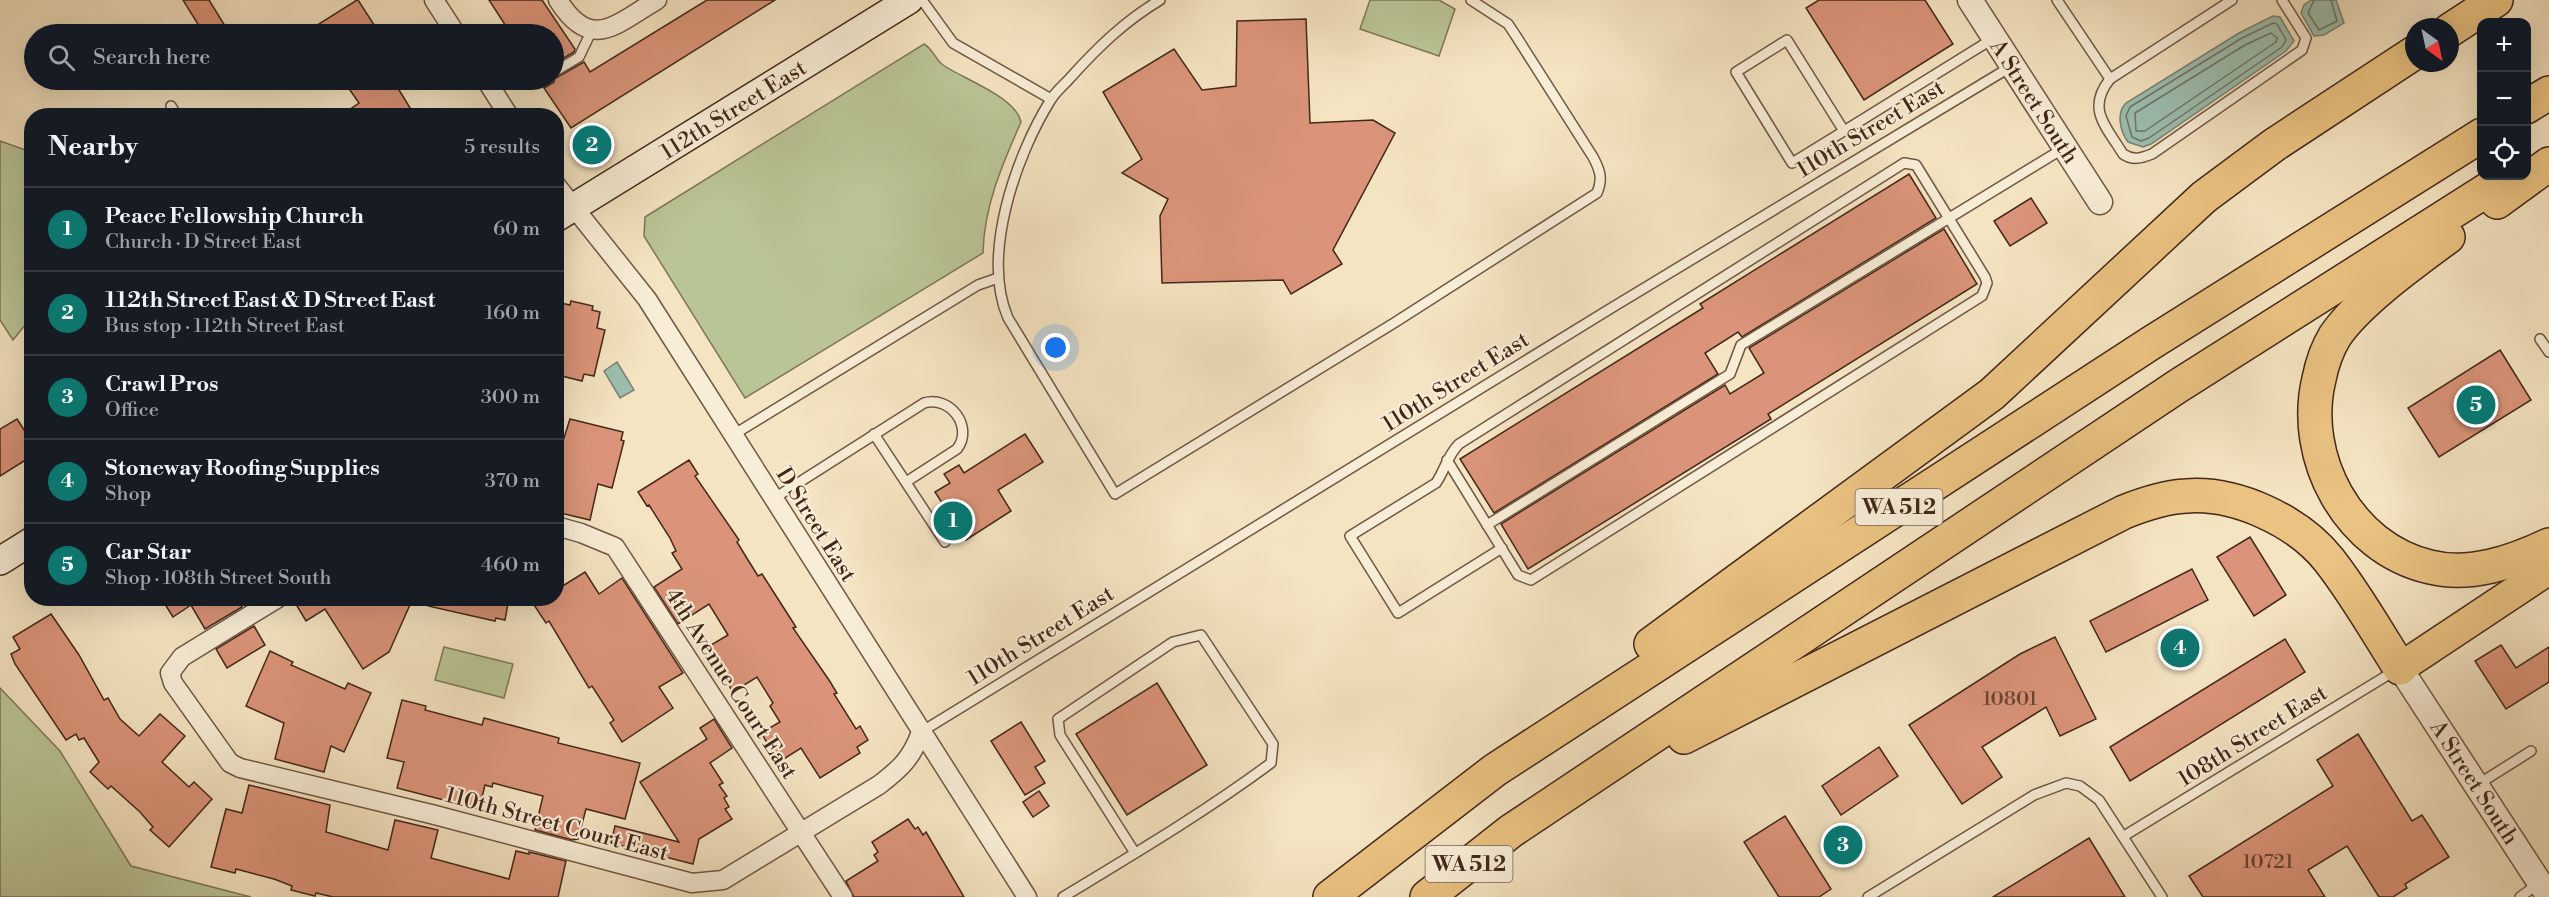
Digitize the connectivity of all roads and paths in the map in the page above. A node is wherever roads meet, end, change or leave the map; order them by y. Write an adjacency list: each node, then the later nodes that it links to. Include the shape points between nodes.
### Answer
1 (434, 0): 13 (street)
2 (558, 0): 15 (street, via 579,26)
3 (657, 0): 15 (street, via 609,29)
4 (922, 0): 23 (lane, via 952,43)
5 (1160, 0): 23 (lane, via 1109,36)
6 (1471, 0): 36 (lane, via 1508,24 1516,36 1596,163 1602,183 1597,193 1115,494 1008,318)
7 (1970, 0): 16 (street, A Street South)
8 (2057, 0): 20 (lane)
9 (2232, 0): 20 (lane)
10 (2282, 0): 20 (lane, via 2306,38 2302,50 2152,154 2140,159 2123,154 2098,113 2101,91)
11 (2496, 0): 14 (highway)
12 (893, 7): 34 (main road, 112th Street East)
13 (450, 24)
14 (2459, 24)
15 (592, 30): 18 (lane, via 579,57)
16 (1994, 38): 19 (street, A Street South); 26 (lane)
17 (2405, 59): 57 (highway, via 2274,145 2204,198 1992,394 1590,688)
18 (564, 66)
19 (2012, 66): 28 (street, A Street South); 54 (lane, 110th Street East)
20 (2110, 79)
21 (492, 90): 25 (street)
22 (2549, 93): 24 (highway)
23 (1051, 99): 36 (lane, via 1020,160 1002,227)
24 (2531, 104)
25 (504, 108)
26 (1844, 131): 26 (lane, via 1787,40 1736,72 1792,163)
27 (2477, 138): 57 (highway, WA 512, via 2141,349 1514,757)
28 (2064, 147): 33 (street, A Street South); 35 (lane)
29 (2549, 150): 30 (highway)
30 (2531, 162)
31 (2549, 164): 47 (highway, via 2426,253 2342,327 2323,363 2314,420 2318,453 2340,502 2372,536 2400,555 2428,567 2472,570)
32 (2503, 180): 58 (highway, WA 512, via 2168,392)
33 (2100, 202)
34 (566, 213): 40 (street, D Street East, via 647,299)
35 (1949, 218): 41 (lane, via 1916,165 1904,163 1459,444); 44 (lane, via 1741,345 1730,374); 49 (lane, via 1985,277 1982,296 1531,580 1518,575)
36 (998, 278): 40 (lane, via 978,285)
37 (2540, 339): 38 (lane)
38 (2549, 352)
39 (874, 434): 42 (lane); 42 (lane, via 931,401 949,406 956,414 962,424 962,442 957,449); 43 (lane)
40 (733, 435): 43 (street, D Street East)
41 (1447, 460): 44 (lane); 49 (lane, via 1436,483 1350,536 1356,546 1398,613)
42 (906, 482): 46 (lane)
43 (773, 499): 54 (street, D Street East)
44 (1487, 525): 49 (lane)
45 (564, 528): 59 (street, 4th Avenue Court East, via 615,547)
46 (945, 542)
47 (2549, 545)
48 (24, 546): 50 (main road)
49 (1502, 548)
50 (0, 561)
51 (2549, 569): 53 (main road)
52 (265, 606): 59 (street, 110th Street Court East, via 182,657 170,673 172,683 231,762 240,768 692,883 723,880)
53 (2400, 668): 56 (street, A Street South); 58 (highway, via 2328,559 2302,534 2231,501 2195,496 2164,499 2124,512 1654,752); 60 (lane, 108th Street East)
54 (921, 732): 59 (street, 110th Street Court East, via 915,751 901,769); 64 (street, D Street East)
55 (2531, 751): 56 (lane)
56 (2477, 785): 62 (street, A Street South)
57 (1435, 814): 66 (highway, WA 512)
58 (1511, 831): 67 (highway, WA 512)
59 (801, 832): 63 (street, 4th Avenue Court East)
60 (2124, 836): 68 (lane, via 2099,800 2080,786 2066,783 2034,795); 69 (lane)
61 (1135, 853): 61 (lane, via 1227,796 1271,763 1273,744 1201,635 1173,642 1058,719 1059,735); 65 (lane)
62 (2544, 889): 70 (lane)
63 (843, 897)
64 (1027, 897)
65 (1063, 897)
66 (1330, 897)
67 (1427, 897)
68 (1869, 897)
69 (2162, 897)
70 (2520, 897)

